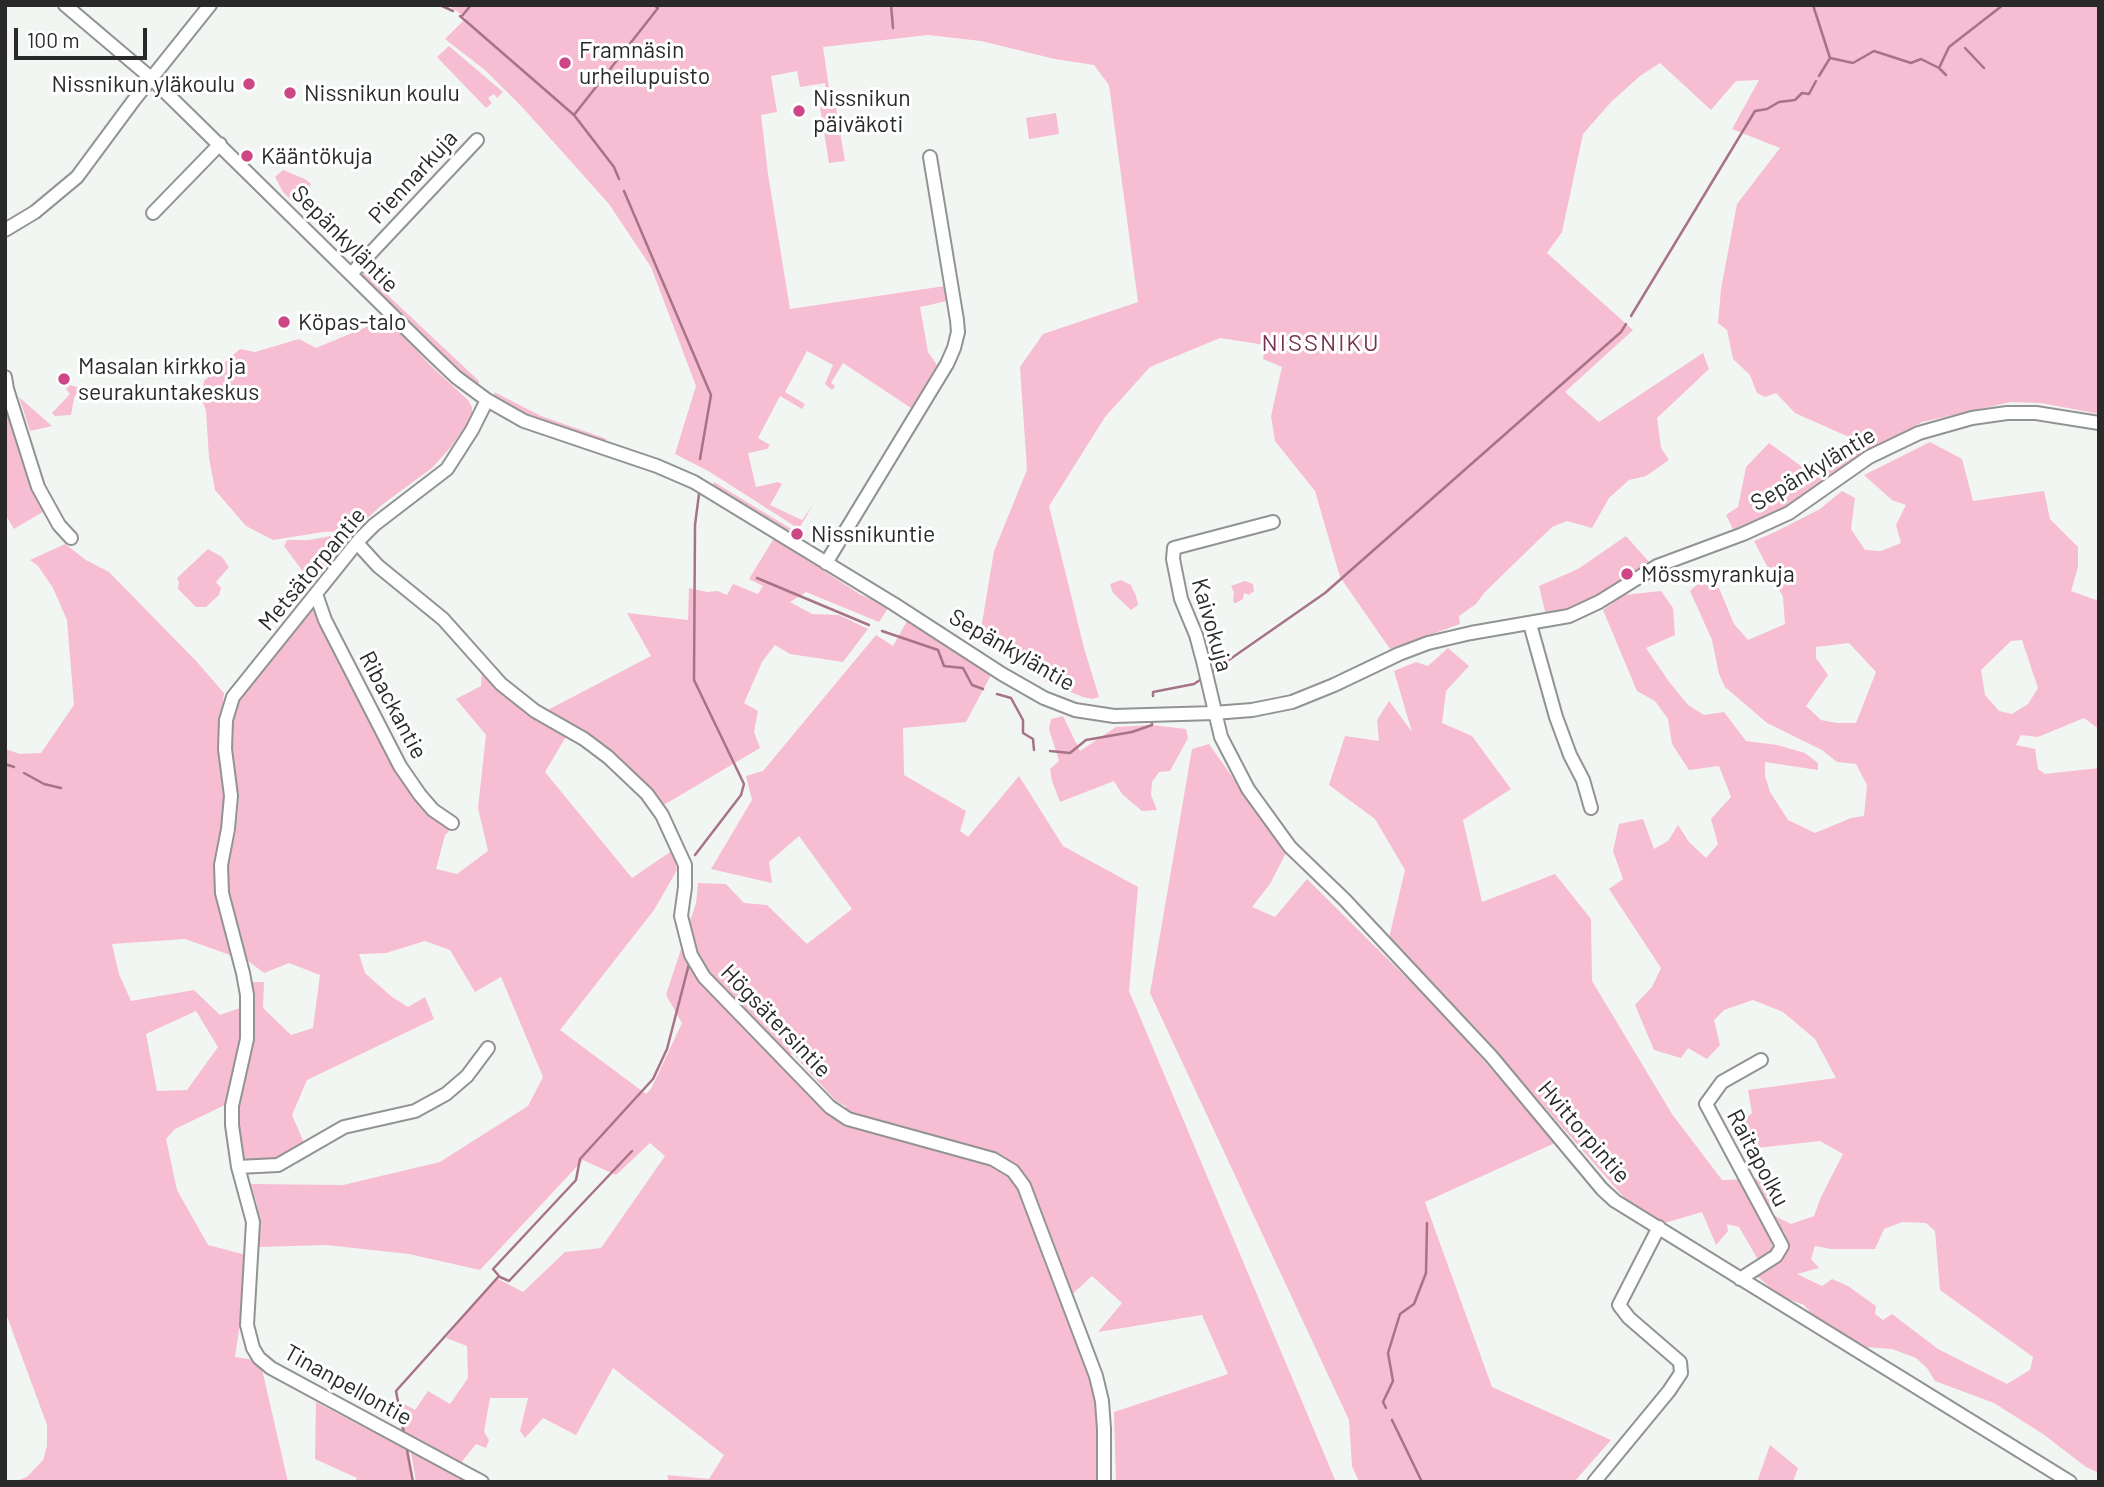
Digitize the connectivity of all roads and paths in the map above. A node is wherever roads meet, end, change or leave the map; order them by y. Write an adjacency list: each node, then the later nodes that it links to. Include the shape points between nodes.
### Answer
1 (65, 5): 4 (street, Sepänkyläntie)
2 (86, 5): 4 (street)
3 (210, 5): 5 (street)
4 (77, 16): 5 (street, Sepänkyläntie)
5 (152, 78): 7 (street, Sepänkyläntie); 10 (street, via 77,177)
6 (477, 139): 11 (street, Piennarkuja)
7 (220, 144): 9 (street); 11 (street, Sepänkyläntie)
8 (930, 157): 18 (street, via 953,283 958,332 954,348)
9 (153, 213)
10 (5, 230)
11 (351, 274): 13 (street, Sepänkyläntie, via 434,356)
12 (6, 377): 16 (street, via 38,487)
13 (487, 400): 17 (street, Metsätorpantie, via 447,469); 18 (street, Sepänkyläntie, via 542,428 682,477)
14 (2099, 423): 20 (street, Sepänkyläntie, via 2007,412 1919,433 1869,457 1774,521 1657,566 1569,616)
15 (1273, 522): 22 (street, Kaivokuja, via 1174,548 1181,599 1196,635)
16 (71, 538)
17 (357, 543): 19 (street, Metsätorpantie); 31 (street, Högsätersintie, via 377,566 443,620 501,684 608,757 647,794 685,865 681,916 691,955 704,977 830,1107 848,1119 993,1159 1013,1171 1024,1186 1096,1376 1102,1401)
18 (826, 563): 22 (street, Sepänkyläntie, via 1059,705 1114,716)
19 (316, 594): 21 (street, Metsätorpantie); 24 (street, Ribackantie, via 400,766 433,810)
20 (1530, 624): 22 (street, Sepänkyläntie, via 1428,643 1292,702); 23 (street, via 1556,717)
21 (227, 709): 27 (street, Tinanpellontie, via 225,749 231,796 221,865 222,893 243,973 248,1022 246,1052 232,1106)
22 (1214, 713): 28 (street, Hvittorpintie, via 1228,754 1290,847 1491,1056 1602,1189)
23 (1591, 808)
24 (452, 823)
25 (488, 1048): 27 (street, via 467,1076 415,1111 344,1126 278,1165)
26 (1760, 1060): 29 (street, Raitapolku, via 1722,1082 1706,1104 1782,1246 1776,1256)
27 (238, 1167): 30 (street, Tinanpellontie, via 253,1222 247,1325 259,1358)
28 (1659, 1227): 29 (street, Hvittorpintie); 32 (street, via 1619,1305 1680,1362 1681,1373)
29 (1740, 1279): 33 (street, Hvittorpintie)
30 (482, 1482)
31 (1104, 1482)
32 (1594, 1482)
33 (2070, 1482)

